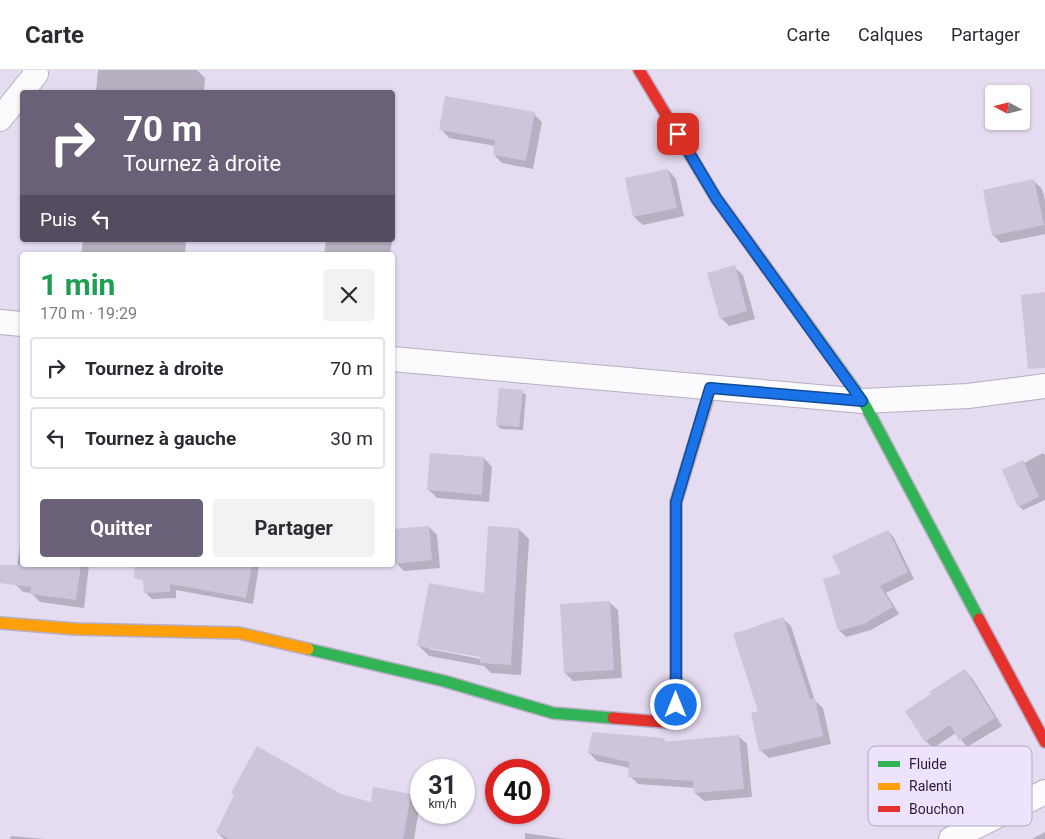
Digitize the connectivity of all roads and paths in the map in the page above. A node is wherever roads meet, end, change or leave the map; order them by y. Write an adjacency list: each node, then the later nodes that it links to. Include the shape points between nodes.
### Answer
1 (35, 70): 3 (street, via 36,74)
2 (639, 70): 11 (street, via 716,198)
3 (23, 90)
4 (20, 94): 5 (street)
5 (0, 119)
6 (0, 322): 7 (street)
7 (20, 324)
8 (395, 359): 10 (street)
9 (1045, 386): 11 (street, via 968,396)
10 (710, 388): 11 (street); 12 (street, via 676,502 676,724 552,713 444,681 239,633)
11 (862, 401): 13 (street)
12 (0, 622)
13 (1045, 742)
14 (1045, 792): 15 (street)
15 (1032, 798)
16 (977, 826): 17 (street)
17 (951, 839)

